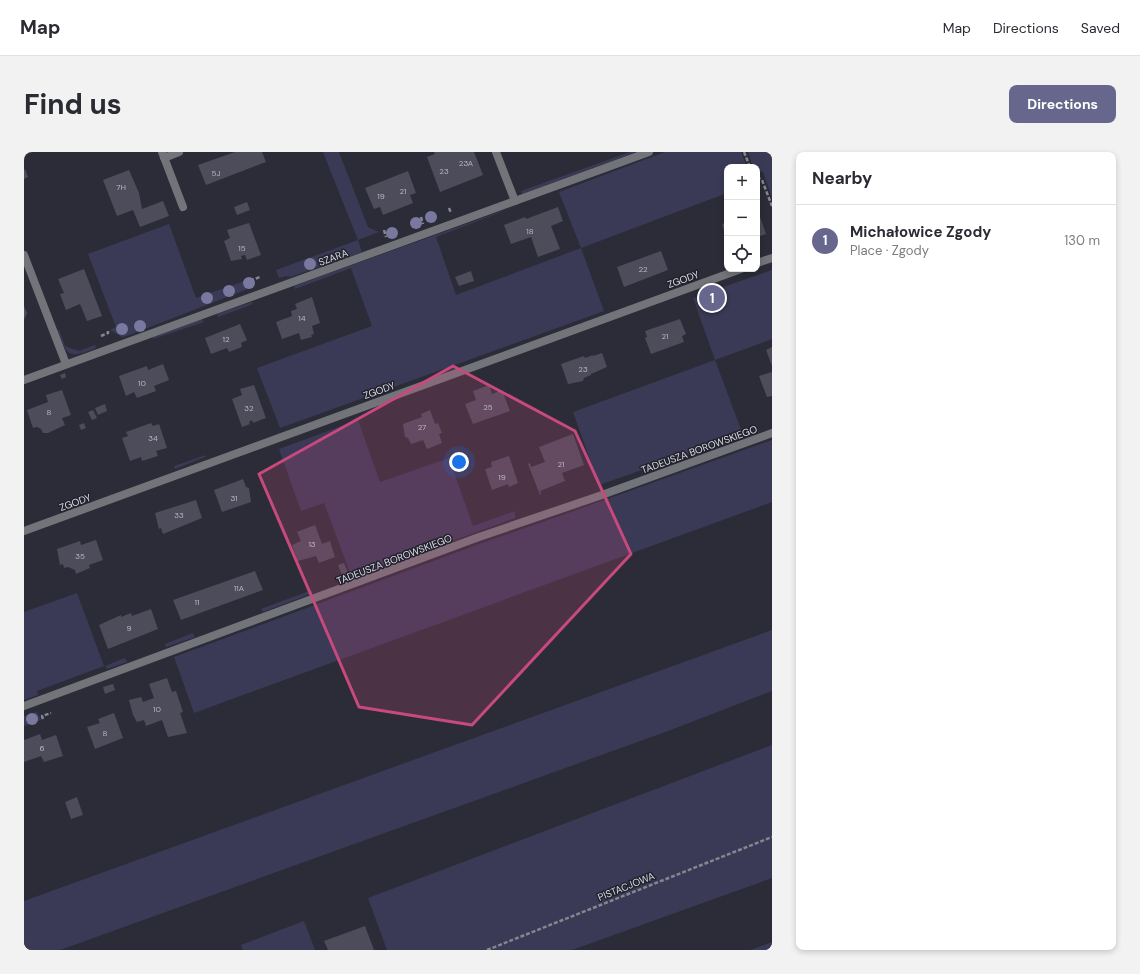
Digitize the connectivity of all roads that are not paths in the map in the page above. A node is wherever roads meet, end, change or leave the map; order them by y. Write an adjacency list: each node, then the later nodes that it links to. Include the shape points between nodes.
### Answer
1 (179, 152): 4 (street)
2 (496, 152): 5 (street)
3 (649, 152): 5 (street, SZARA)
4 (163, 155): 6 (street)
5 (515, 201): 11 (street, SZARA)
6 (183, 207)
7 (24, 255): 11 (street)
8 (772, 258): 9 (street)
9 (760, 262)
10 (733, 272): 14 (street, ZGODY)
11 (66, 364): 12 (street, SZARA)
12 (24, 380)
13 (772, 433): 15 (street, TADEUSZA BOROWSKIEGO, via 493,532)
14 (24, 531)
15 (24, 706)

